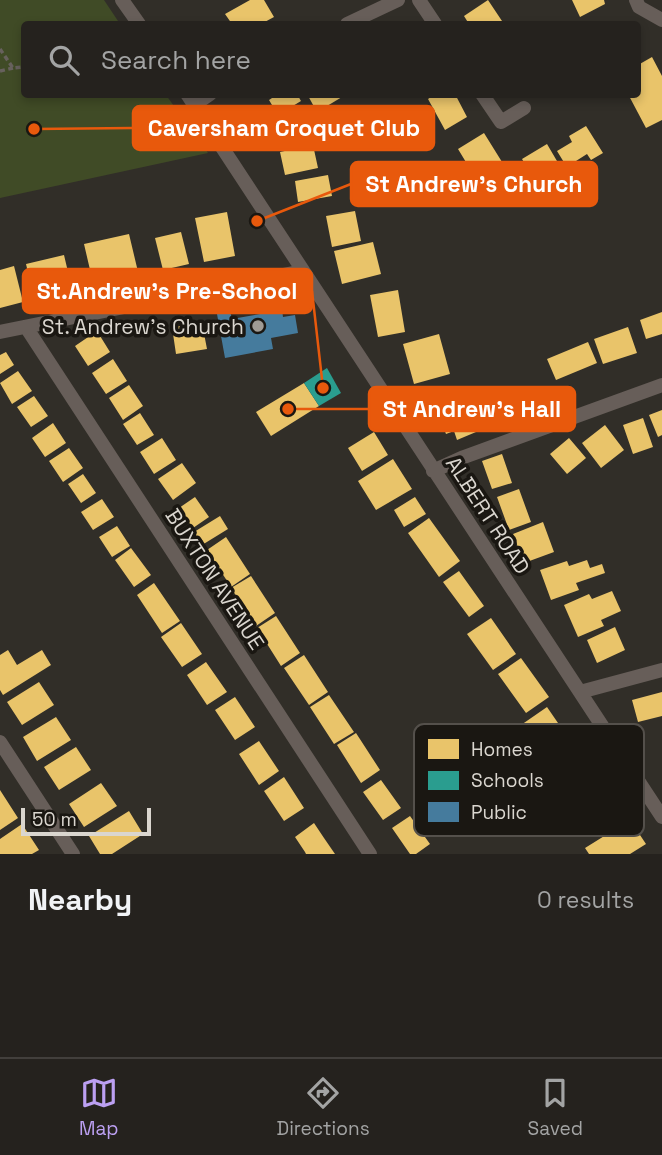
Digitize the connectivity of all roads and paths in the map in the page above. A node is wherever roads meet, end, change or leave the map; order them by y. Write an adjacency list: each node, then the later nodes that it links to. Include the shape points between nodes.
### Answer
1 (122, 0): 6 (street)
2 (398, 0): 7 (street)
3 (419, 0): 8 (street)
4 (636, 0): 5 (street, via 639,7)
5 (662, 20)
6 (137, 21)
7 (353, 21)
8 (433, 21)
9 (0, 50): 11 (path)
10 (21, 67): 11 (path)
11 (13, 68): 12 (path)
12 (0, 71)
13 (485, 98): 15 (street, via 501,122)
14 (191, 100): 16 (street, ALBERT ROAD)
15 (524, 108)
16 (303, 271): 17 (street); 20 (street, ALBERT ROAD)
17 (26, 327): 18 (street); 28 (street, BUXTON AVENUE)
18 (0, 332)
19 (662, 385): 20 (street)
20 (433, 471): 22 (street, ALBERT ROAD)
21 (662, 670): 22 (street)
22 (580, 692): 23 (street, ALBERT ROAD)
23 (601, 724)
24 (0, 742): 27 (street)
25 (644, 790): 26 (street, ALBERT ROAD)
26 (662, 817)
27 (73, 854)
28 (370, 854)

